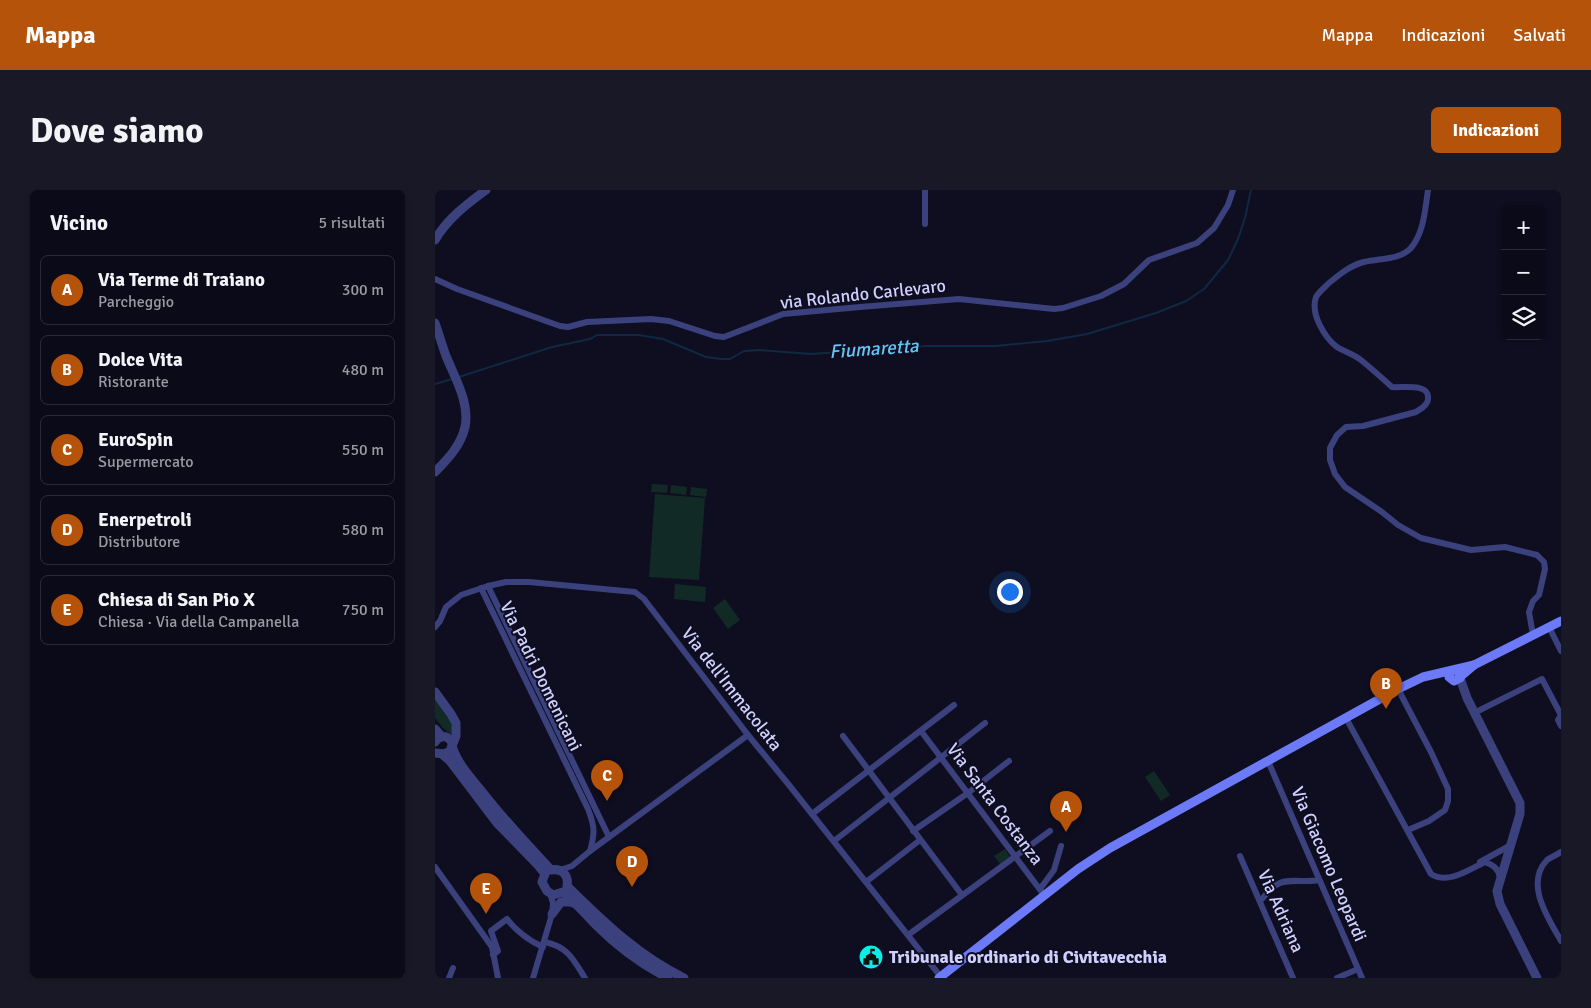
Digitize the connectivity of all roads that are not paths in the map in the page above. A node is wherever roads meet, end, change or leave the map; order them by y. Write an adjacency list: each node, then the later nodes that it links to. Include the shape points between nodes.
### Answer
1 (486, 190): 6 (street, via 454,216)
2 (925, 190): 5 (street)
3 (1233, 190): 7 (street, via Rolando Carlevaro, via 1214,228 1197,243 1149,260 1124,284 1101,296 1063,308 959,299 870,306 783,314 724,337 651,319 560,326 457,290)
4 (1428, 190): 14 (street, via 1424,221 1411,248 1403,254 1351,266 1323,288 1315,307 1323,331 1337,347 1359,358 1393,387 1426,390 1428,401 1416,412 1363,426 1346,427 1337,435 1330,460 1345,487 1421,538 1471,550 1505,547 1537,555 1544,562 1545,569 1539,595 1529,612)
5 (925, 224)
6 (435, 240)
7 (435, 278)
8 (435, 323): 9 (street, via 465,407 463,435 455,450)
9 (435, 472)
10 (485, 587): 13 (street, Via dell'Immacolata, via 461,595 446,607); 26 (street, Via dell'Immacolata, via 506,582 529,582 635,592 644,599); 38 (street, Via Padri Domenicani); 42 (street, Via Padri Domenicani, via 589,809)
11 (1561, 621): 12 (main road)
12 (1549, 627): 14 (main road); 15 (street)
13 (435, 628)
14 (1533, 635): 16 (main road)
15 (1561, 651)
16 (1455, 676): 17 (main road, via 1423,677); 20 (street)
17 (1398, 690): 21 (main road); 40 (street, via 1431,752 1447,789 1448,801 1445,810)
18 (435, 692): 29 (street, via 456,723)
19 (954, 705): 25 (street)
20 (1474, 713): 23 (street, via 1542,679 1561,715 1558,720); 46 (street, via 1520,803)
21 (1346, 718): 33 (main road); 40 (street)
22 (985, 723): 31 (street)
23 (1561, 726)
24 (435, 729): 28 (street)
25 (921, 731): 31 (street, Via Santa Costanza); 34 (street)
26 (748, 735): 37 (street, Via dell'Immacolata); 43 (street)
27 (843, 736): 34 (street)
28 (438, 739): 29 (street, via 447,737)
29 (452, 745): 30 (street, via 449,751); 55 (street, via 455,756 468,775)
30 (438, 752): 55 (street, via 450,761 497,823 537,864)
31 (941, 757): 35 (street, Via Santa Costanza); 36 (street)
32 (1009, 761): 35 (street)
33 (1268, 761): 57 (street, Via Giacomo Leopardi); 60 (main road, via 1104,851)
34 (869, 771): 36 (street); 37 (street)
35 (968, 793): 39 (street); 50 (street, Via Santa Costanza)
36 (889, 798): 39 (street); 45 (street)
37 (812, 814): 45 (street, Via dell'Immacolata)
38 (605, 829): 42 (street); 43 (street, Via Padri Domenicani)
39 (913, 830): 44 (street)
40 (1407, 830): 53 (street, via 1431,874 1437,878 1454,876)
41 (1050, 831): 50 (street)
42 (595, 834): 43 (street); 48 (street)
43 (607, 839): 48 (street)
44 (920, 840): 58 (street); 61 (street)
45 (834, 841): 58 (street, Via dell'Immacolata)
46 (1511, 845): 53 (street); 56 (street)
47 (1061, 846): 60 (street, via 1054,870)
48 (590, 851): 52 (street)
49 (1561, 852): 66 (street, via 1547,860 1542,868 1537,891)
50 (1015, 856): 60 (street, Via Santa Costanza); 61 (street)
51 (1240, 856): 62 (street, Via Adriana)
52 (572, 866): 55 (street); 59 (street)
53 (1476, 866): 56 (street, via 1485,862 1493,865)
54 (435, 867): 68 (street, via 492,947)
55 (552, 872): 59 (street); 59 (street, via 543,878 543,885)
56 (1500, 878): 81 (street, via 1497,891 1500,904)
57 (1319, 880): 62 (street, via 1278,883); 70 (street, Via Giacomo Leopardi)
58 (866, 882): 65 (street, Via dell'Immacolata)
59 (559, 891): 63 (street); 64 (street); 77 (street, via 638,951)
60 (1042, 892): 71 (main road)
61 (962, 895): 65 (street)
62 (1260, 901): 78 (street, Via Adriana)
63 (579, 906): 64 (street, via 561,902); 76 (street, via 625,950)
64 (552, 914): 67 (street)
65 (908, 935): 71 (street, Via dell'Immacolata)
66 (1561, 941)
67 (544, 944): 68 (street, via 528,940 507,919 491,931 498,951); 74 (street); 75 (street, via 561,947)
68 (493, 955): 73 (street)
69 (453, 968): 72 (street)
70 (1358, 969): 79 (street); 80 (street, Via Giacomo Leopardi)
71 (940, 977)
72 (449, 978)
73 (498, 978)
74 (533, 978)
75 (585, 978)
76 (667, 978)
77 (684, 978)
78 (1293, 978)
79 (1337, 978)
80 (1362, 978)
81 (1537, 978)

